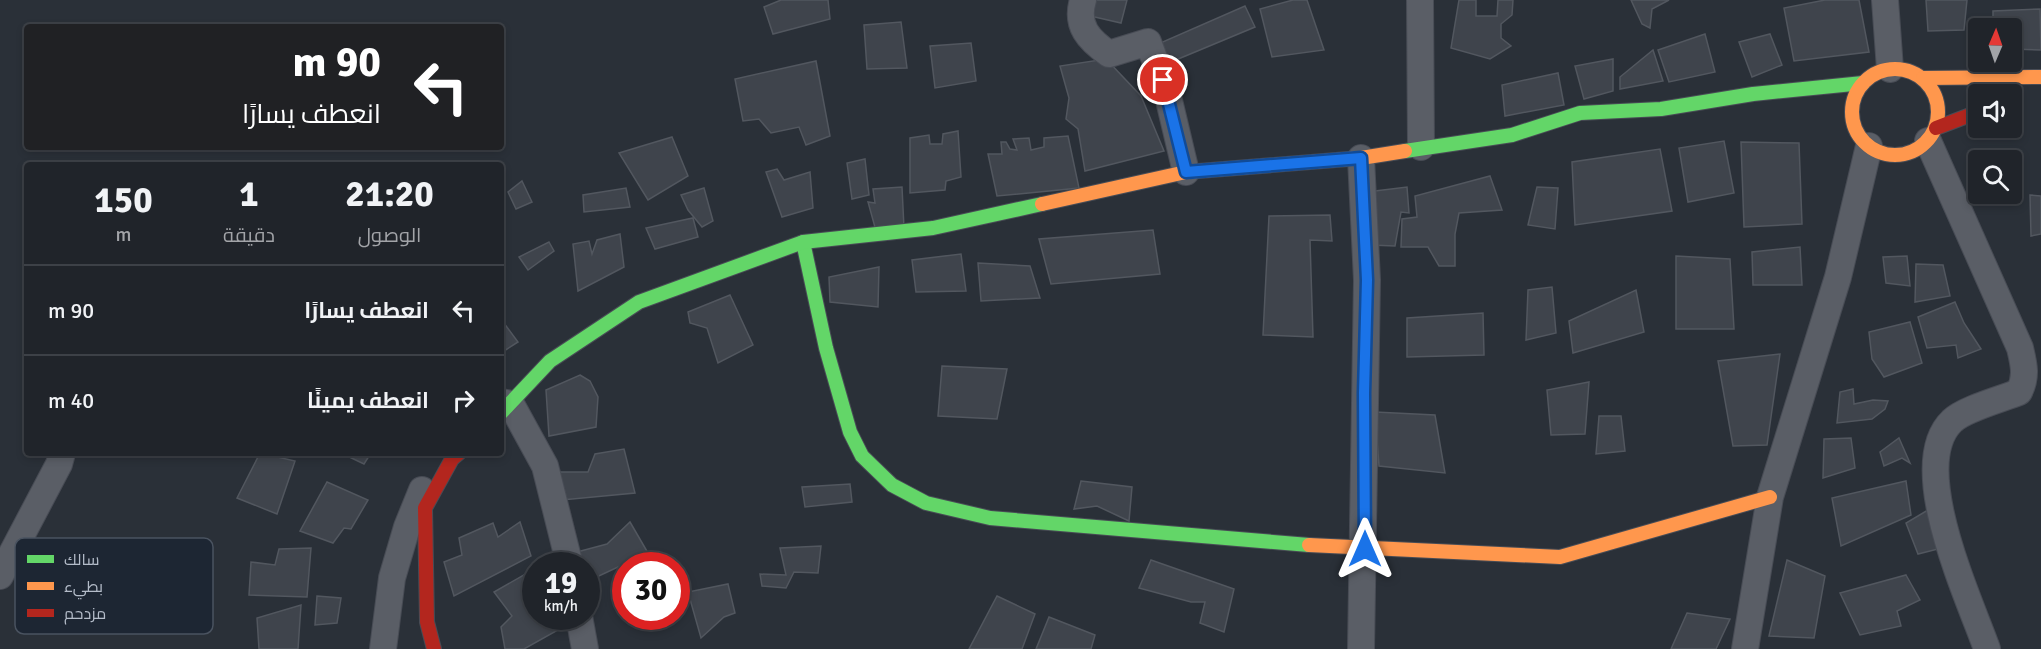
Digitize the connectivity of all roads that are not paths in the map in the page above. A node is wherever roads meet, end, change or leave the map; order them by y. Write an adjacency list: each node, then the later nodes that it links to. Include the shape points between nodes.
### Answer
1 (1083, 0): 13 (street, via 1079,12 1082,25 1090,41 1109,54 1148,42 1167,92)
2 (1420, 0): 11 (street)
3 (1885, 0): 4 (street)
4 (1890, 69): 6 (street, via 1908,70); 7 (street)
5 (2041, 77): 6 (street)
6 (1923, 78): 9 (street, via 1934,92 1939,110)
7 (1863, 83): 10 (street, via 1855,96 1853,123); 11 (street, via 1753,94 1661,109 1580,113 1512,135)
8 (1968, 117): 9 (street)
9 (1932, 134): 10 (street, via 1915,151 1899,155); 30 (street, via 2020,348 2025,370 2019,392 1953,419 1938,444 1935,480 1941,517)
10 (1869, 146): 18 (street, via 1838,277)
11 (1421, 147): 12 (street)
12 (1361, 158): 13 (street); 21 (street, via 1367,280)
13 (1186, 172): 14 (street, via 933,228)
14 (803, 242): 15 (street, via 639,302 550,361); 21 (street, via 826,348 850,432 862,456 892,485 926,502 990,518)
15 (504, 406): 22 (street, via 545,466)
16 (61, 456): 19 (street)
17 (455, 456): 25 (street, via 427,482 406,527 392,578); 26 (street, via 425,508 428,622)
18 (1770, 497): 21 (street, via 1560,557); 29 (street)
19 (20, 538)
20 (15, 548): 23 (street)
21 (1365, 549): 28 (street)
22 (566, 552)
23 (0, 576)
24 (582, 630): 27 (street)
25 (383, 649)
26 (434, 649)
27 (585, 649)
28 (1361, 649)
29 (1745, 649)
30 (1987, 649)

